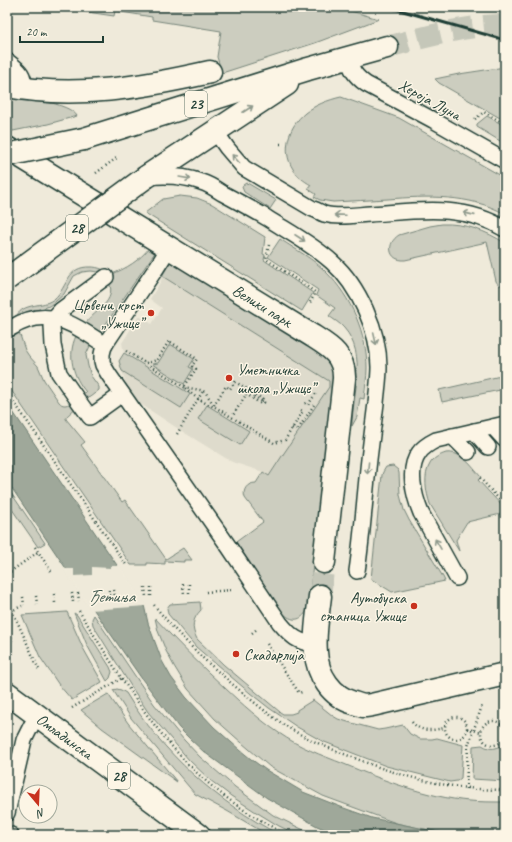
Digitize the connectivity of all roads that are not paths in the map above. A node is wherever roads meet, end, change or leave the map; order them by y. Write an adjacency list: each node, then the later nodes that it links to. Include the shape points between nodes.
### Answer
1 (387, 47): 2 (street, 23)
2 (348, 58): 4 (street, 23); 10 (lane, Хероја Луна, via 353,72 366,84)
3 (7, 62): 6 (lane, via 20,72 24,83)
4 (308, 69): 7 (street, 28, one-way to 4); 9 (street, 23, bridge, via 84,139)
5 (210, 72): 6 (street, via 110,90 65,92)
6 (16, 88)
7 (215, 131): 11 (street, 28); 13 (lane, one-way to 7, via 483,218 452,211 344,216 324,214 244,168)
8 (7, 148): 12 (street, Велики парк)
9 (7, 155)
10 (505, 161)
11 (146, 177): 17 (street, 28, bridge); 29 (lane, one-way to 29, via 190,179 232,198 320,252 342,272 359,297 370,321 379,366)
12 (97, 203): 14 (street, Велики парк); 15 (lane, via 85,215)
13 (505, 229)
14 (169, 248): 20 (lane); 28 (street, Велики парк, via 326,345 342,363 344,380)
15 (36, 251)
16 (106, 277): 18 (lane)
17 (7, 279)
18 (54, 318): 19 (lane, via 39,317); 20 (lane); 21 (lane, via 53,345 59,373 90,417)
19 (11, 328)
20 (105, 345): 21 (lane, via 102,354 103,365)
21 (122, 394): 32 (lane, via 280,623 300,641)
22 (499, 425): 23 (lane); 25 (lane)
23 (474, 431): 24 (lane); 26 (lane)
24 (452, 436): 27 (lane); 30 (lane, one-way to 24, via 416,502 412,476 418,454 426,445)
25 (505, 440)
26 (488, 446)
27 (468, 452)
28 (324, 562)
29 (357, 571)
30 (457, 578)
31 (320, 596): 32 (street)
32 (315, 644): 33 (street, via 318,665 330,688 338,696 362,706)
33 (505, 674)
34 (7, 693): 35 (street, Омладинска / 28)
35 (38, 716): 36 (lane, via 24,740); 39 (street, Омладинска / 28)
36 (7, 813)
37 (7, 834): 38 (lane)
38 (11, 835)
39 (199, 835)

